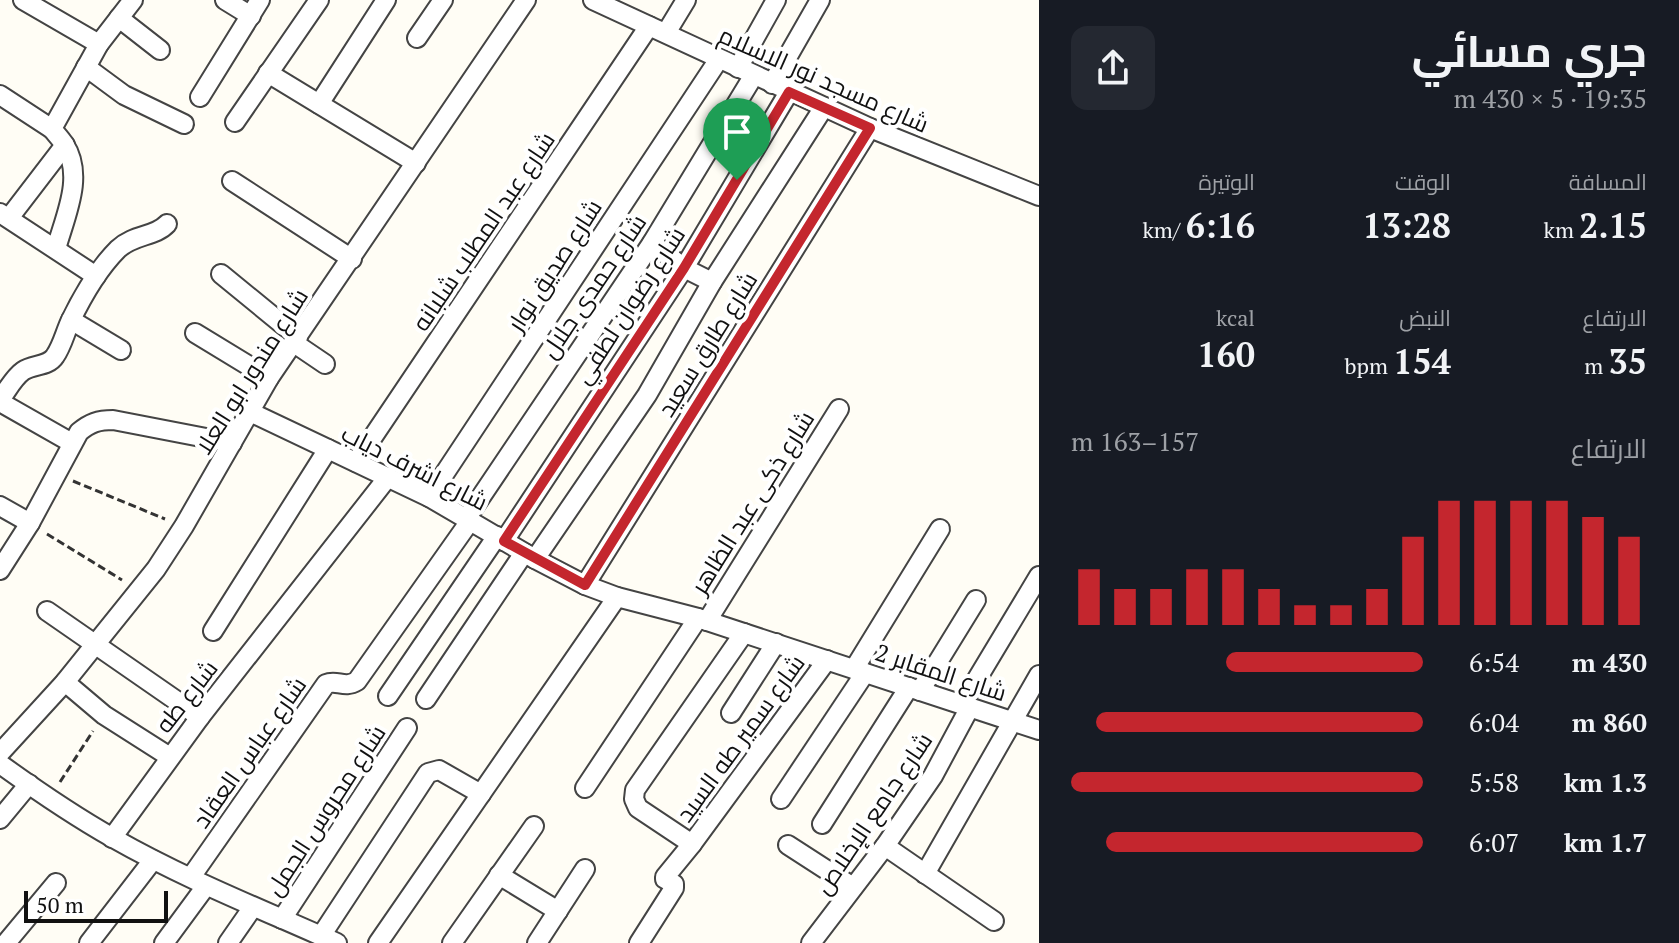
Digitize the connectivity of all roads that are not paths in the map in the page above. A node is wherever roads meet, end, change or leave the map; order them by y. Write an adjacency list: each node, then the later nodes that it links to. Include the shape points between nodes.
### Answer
1 (23, 0): 17 (street)
2 (133, 0): 14 (street)
3 (225, 0): 13 (street)
4 (319, 0): 22 (street)
5 (386, 0): 26 (street)
6 (443, 0): 16 (street)
7 (526, 0): 33 (street, شارع مندور ابو العلا)
8 (593, 0): 12 (street, شارع مسجد نور الاسلام)
9 (686, 0): 15 (street, شارع عبد المطلب شلبانه)
10 (776, 0): 21 (street, شارع حمدى جلال)
11 (820, 0): 23 (street, شارع رضوان لطفي)
12 (619, 5): 15 (street, شارع مسجد نور الاسلام)
13 (255, 8): 25 (street)
14 (119, 18): 17 (street); 18 (street)
15 (658, 30): 19 (street, شارع مسجد نور الاسلام); 57 (street, شارع عبد المطلب شلبانه)
16 (417, 38)
17 (99, 44): 20 (street)
18 (160, 50)
19 (719, 59): 21 (street, شارع مسجد نور الاسلام); 59 (street, شارع صديق نوار)
20 (86, 67): 29 (street, via 124,95); 31 (street)
21 (746, 72): 23 (street, شارع مسجد نور الاسلام); 38 (street, شارع حمدى جلال)
22 (268, 73): 26 (street); 28 (street)
23 (781, 88): 27 (street, شارع مسجد نور الاسلام); 41 (street, شارع رضوان لطفي)
24 (0, 95): 31 (street)
25 (200, 97)
26 (319, 104): 33 (street)
27 (824, 107): 30 (street, شارع مسجد نور الاسلام); 44 (street)
28 (235, 122)
29 (184, 124)
30 (870, 128): 35 (street, شارع مسجد نور الاسلام); 68 (street, شارع طارق سعيد)
31 (52, 129): 32 (street)
32 (65, 145): 36 (street); 39 (street, via 73,189)
33 (416, 163): 40 (street, شارع مندور ابو العلا)
34 (232, 181): 40 (street)
35 (1039, 196)
36 (5, 216): 39 (street)
37 (167, 224): 43 (street, via 118,249)
38 (652, 243): 41 (street); 61 (street, شارع حمدى جلال)
39 (56, 249): 43 (street)
40 (352, 259): 47 (street, شارع مندور ابو العلا)
41 (684, 268): 44 (street); 64 (street, شارع رضوان لطفي)
42 (221, 274): 47 (street)
43 (96, 276): 45 (street)
44 (712, 282): 65 (street, via 647,395)
45 (71, 320): 48 (street); 51 (street, via 54,358 25,370)
46 (195, 333): 50 (street)
47 (296, 340): 49 (street); 50 (street, شارع مندور ابو العلا)
48 (121, 350)
49 (325, 364)
50 (269, 378): 53 (street, شارع مندور ابو العلا)
51 (0, 401): 54 (street)
52 (839, 409): 72 (street, شارع ذكى عبد الظاهر)
53 (250, 412): 55 (street, شارع مندور ابو العلا); 56 (street, شارع اشرف دياب)
54 (72, 443): 55 (street, via 88,424 113,420); 62 (street)
55 (232, 443): 76 (street, شارع مندور ابو العلا, via 184,526)
56 (328, 449): 57 (street, شارع اشرف دياب); 73 (street)
57 (356, 462): 58 (street, شارع اشرف دياب)
58 (388, 477): 59 (street, شارع اشرف دياب); 86 (street, شارع طه)
59 (429, 497): 61 (street, شارع اشرف دياب)
60 (0, 506): 62 (street)
61 (468, 520): 64 (street, شارع اشرف دياب); 108 (street, شارع عباس العقاد, via 357,681 326,684)
62 (30, 523): 66 (street)
63 (940, 529): 78 (street)
64 (500, 538): 65 (street, شارع اشرف دياب); 82 (street, شارع رضوان لطفي)
65 (530, 556): 68 (street, شارع اشرف دياب); 83 (street)
66 (0, 570)
67 (1039, 576): 84 (street, شارع جامع الإخلاص)
68 (585, 585): 69 (street, شارع اشرف دياب)
69 (617, 597): 72 (street, شارع اشرف دياب); 95 (street)
70 (976, 600): 81 (street)
71 (47, 611): 76 (street)
72 (702, 620): 74 (street, شارع اشرف دياب); 94 (street, شارع ذكى عبد الظاهر)
73 (213, 631)
74 (744, 633): 75 (street, شارع اشرف دياب); 101 (street, via 635,790 638,808)
75 (776, 643): 77 (street, شارع اشرف دياب); 85 (street)
76 (95, 645): 80 (street, شارع مندور ابو العلا); 86 (street)
77 (827, 660): 78 (street, شارع المقابر 2); 101 (street, شارع سمير طه السيد)
78 (859, 671): 81 (street, شارع المقابر 2); 96 (street)
79 (1039, 675): 87 (street)
80 (65, 682): 90 (street, شارع مندور ابو العلا); 91 (street, via 104,715)
81 (914, 689): 84 (street, شارع المقابر 2); 98 (street)
82 (388, 696)
83 (426, 699)
84 (966, 706): 87 (street, شارع المقابر 2); 103 (street, شارع جامع الإخلاص, via 939,766)
85 (731, 713)
86 (200, 717): 91 (street, شارع طه)
87 (1013, 721): 89 (street, شارع المقابر 2); 106 (street)
88 (407, 728): 113 (street, شارع محروس الجمل)
89 (1039, 730)
90 (0, 753)
91 (170, 757): 100 (street, شارع طه)
92 (0, 764): 93 (street)
93 (29, 784): 97 (street); 100 (street)
94 (585, 788)
95 (481, 794): 115 (street, via 439,770 428,773); 121 (street)
96 (781, 799)
97 (0, 819)
98 (822, 824)
99 (534, 826): 107 (street)
100 (112, 838): 104 (street)
101 (692, 844): 124 (street, شارع سمير طه السيد, via 665,877 674,888)
102 (788, 845): 110 (street)
103 (885, 846): 106 (street); 110 (street, شارع جامع الإخلاص)
104 (153, 860): 108 (street); 118 (street)
105 (585, 869): 112 (street)
106 (925, 874): 114 (street)
107 (499, 875): 112 (street); 122 (street)
108 (198, 882): 111 (street); 119 (street, شارع عباس العقاد)
109 (56, 883): 117 (street)
110 (853, 887): 116 (street, شارع جامع الإخلاص)
111 (253, 907): 113 (street); 120 (street)
112 (558, 911): 123 (street)
113 (282, 919): 115 (street)
114 (994, 921)
115 (331, 941)
116 (813, 942)
117 (6, 943)
118 (89, 943)
119 (164, 943)
120 (228, 943)
121 (378, 943)
122 (452, 943)
123 (537, 943)
124 (639, 943)

